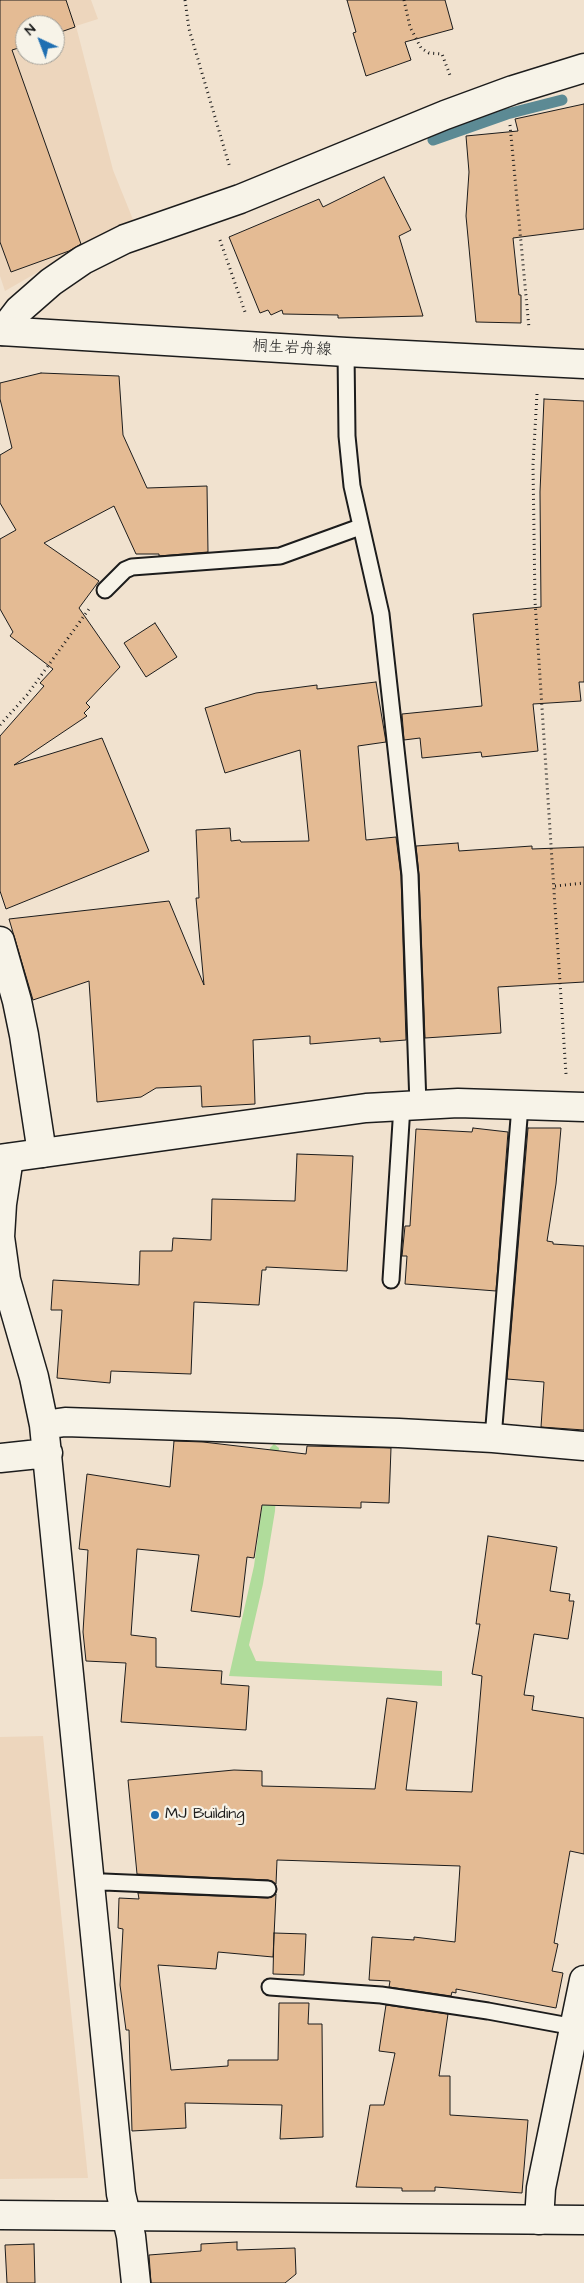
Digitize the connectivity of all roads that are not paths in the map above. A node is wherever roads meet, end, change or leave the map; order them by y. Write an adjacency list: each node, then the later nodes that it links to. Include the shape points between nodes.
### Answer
1 (584, 68): 2 (street, via 463,109 240,200 128,237 83,260 50,282)
2 (1, 327): 3 (street, 桐生岩舟線)
3 (346, 352): 4 (street, 桐生岩舟線); 5 (lane, via 348,455)
4 (584, 364)
5 (360, 527): 6 (lane, via 280,556 132,567); 8 (lane, via 381,614 410,875)
6 (105, 590)
7 (0, 941): 11 (street, via 17,1001)
8 (410, 1105): 9 (street); 11 (street); 13 (lane)
9 (520, 1106): 10 (street); 15 (lane)
10 (584, 1107)
11 (42, 1153): 12 (street)
12 (5, 1159): 14 (street, via 0,1237 6,1280)
13 (391, 1280)
14 (44, 1425): 15 (street, via 66,1422 176,1424); 17 (street)
15 (493, 1438): 16 (street)
16 (584, 1446)
17 (48, 1453): 18 (street); 19 (street)
18 (0, 1458)
19 (90, 1885): 20 (lane, via 104,1882); 24 (street, via 121,2194)
20 (268, 1889)
21 (584, 1980): 23 (street)
22 (270, 1987): 23 (lane, via 381,1996)
23 (579, 2028): 26 (street, via 541,2188)
24 (126, 2214): 25 (street); 26 (street); 28 (street)
25 (0, 2215)
26 (540, 2220): 27 (street)
27 (584, 2220)
28 (136, 2283)

